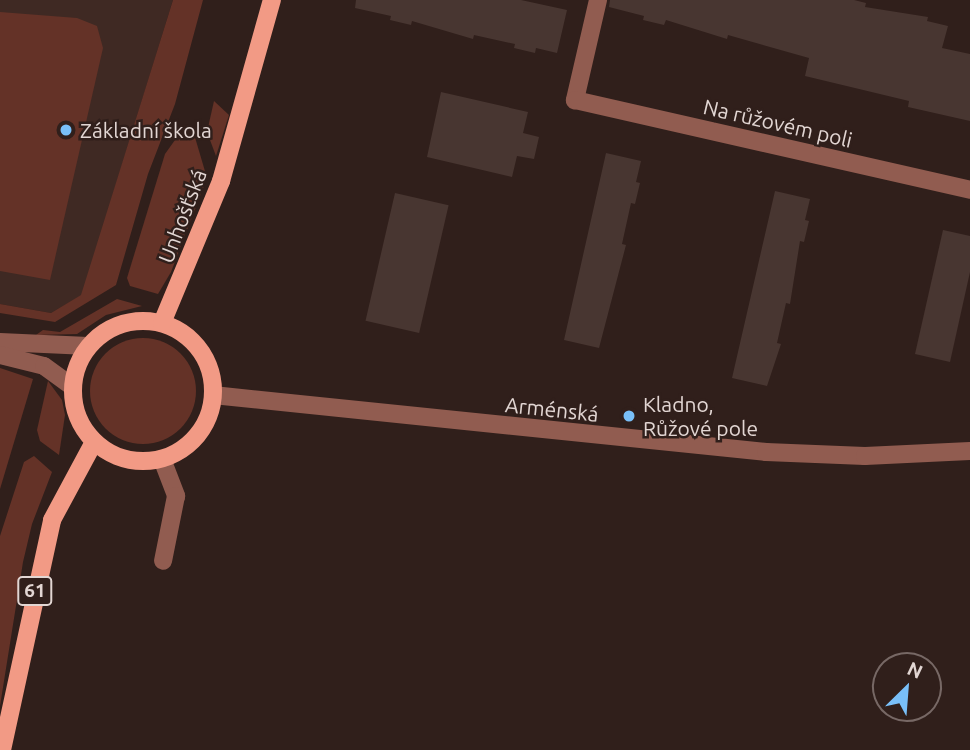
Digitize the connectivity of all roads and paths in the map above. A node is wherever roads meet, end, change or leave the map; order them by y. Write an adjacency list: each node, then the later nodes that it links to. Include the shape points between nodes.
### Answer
1 (272, 0): 4 (main road, Unhošťská, via 221,181)
2 (598, 0): 3 (street, Na růžovém poli, via 575,100)
3 (970, 190)
4 (162, 323): 6 (main road, via 130,322 114,327); 9 (main road, via 177,329 200,350)
5 (0, 342): 6 (street)
6 (88, 346): 8 (main road)
7 (0, 355): 8 (street, via 44,366)
8 (72, 386): 10 (main road, via 77,416)
9 (213, 395): 11 (street, Arménská, via 661,444 766,452); 12 (main road, via 198,435)
10 (94, 442): 12 (main road, via 126,459); 14 (main road, 61, via 52,520)
11 (970, 453)
12 (162, 459): 13 (street, via 176,496)
13 (163, 561)
14 (2, 750)

